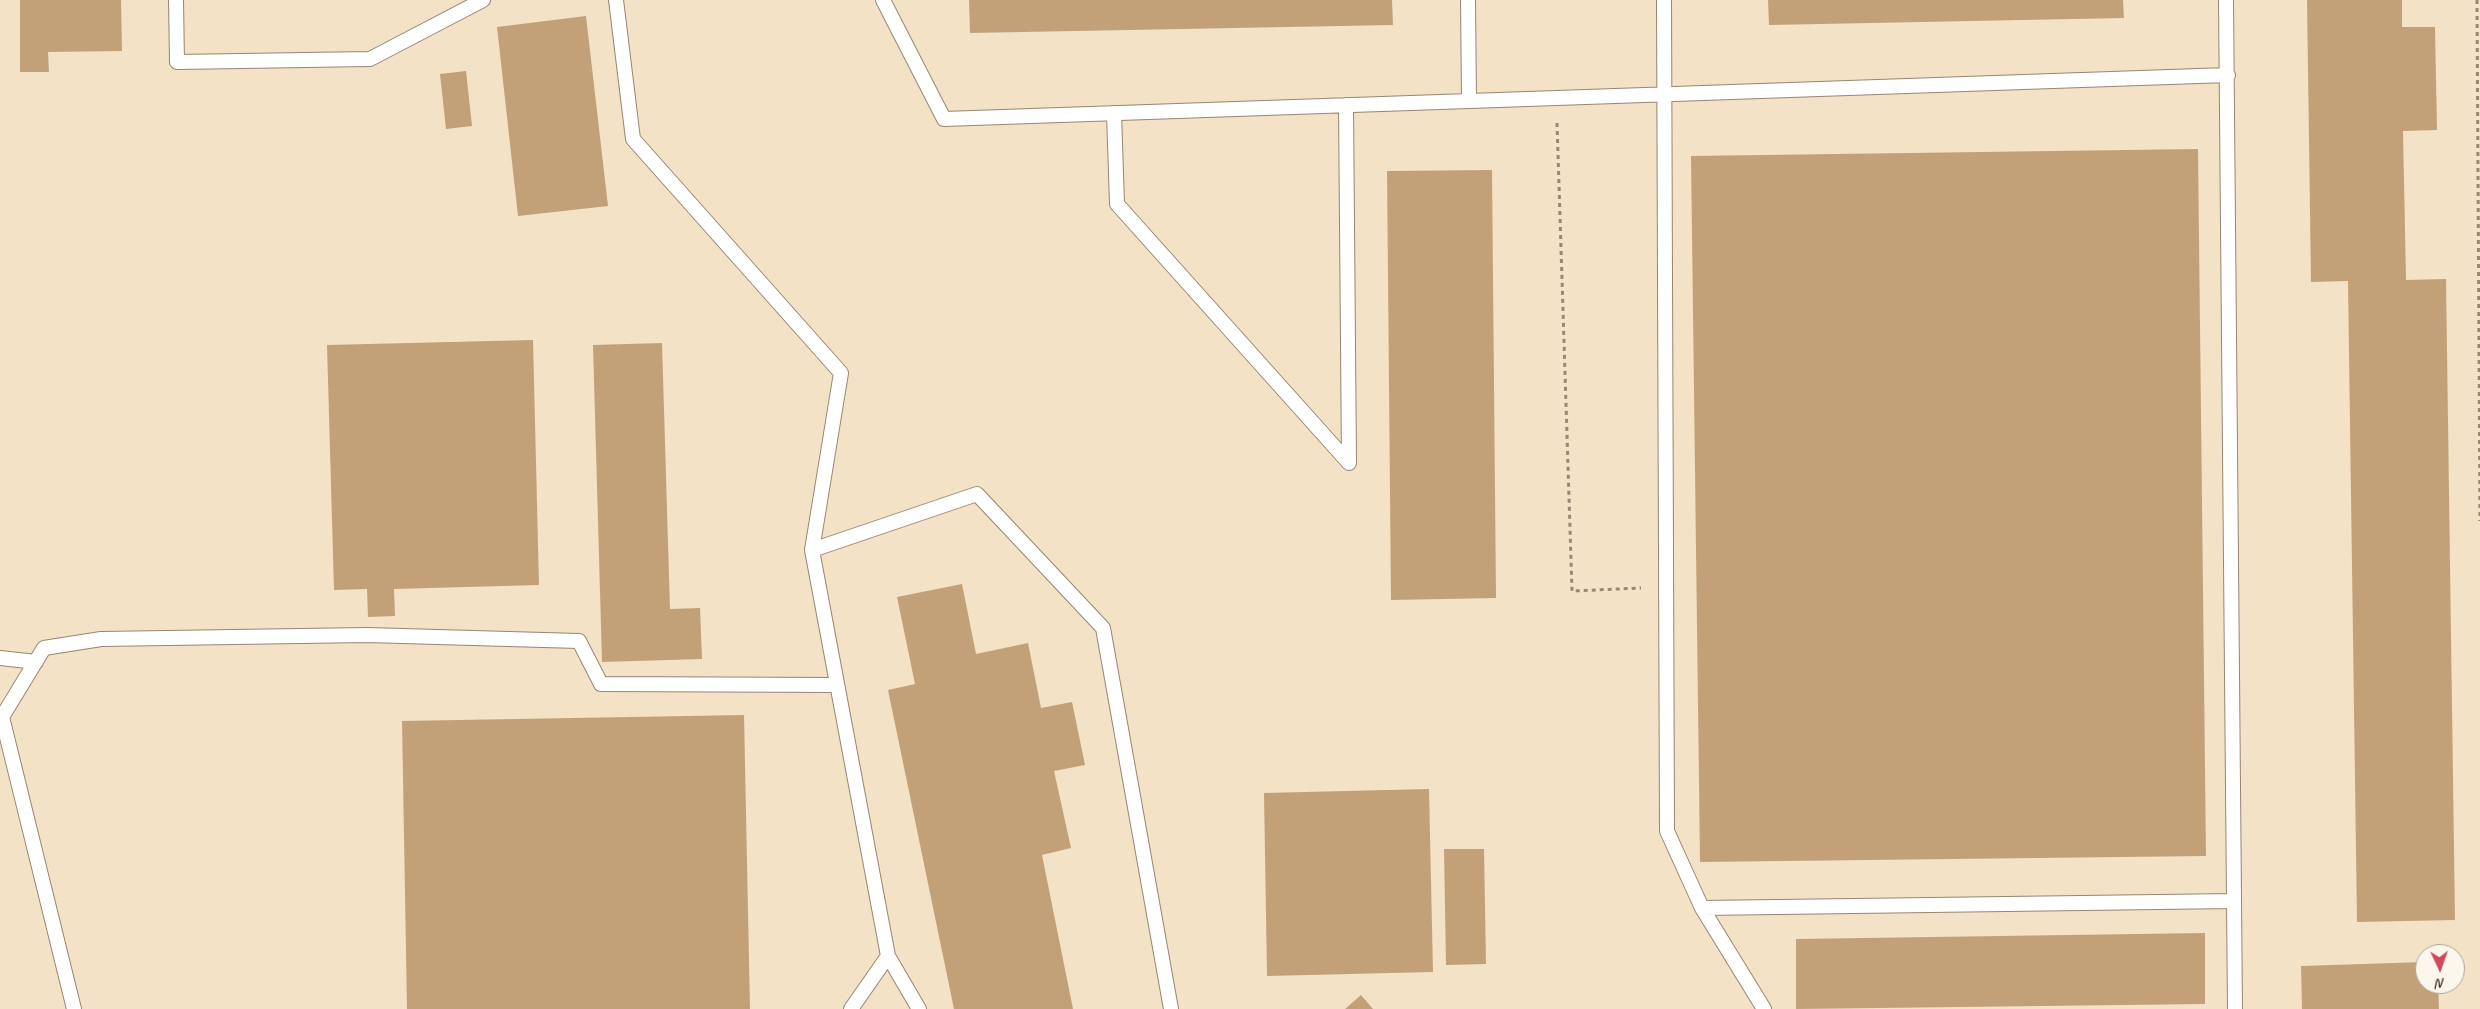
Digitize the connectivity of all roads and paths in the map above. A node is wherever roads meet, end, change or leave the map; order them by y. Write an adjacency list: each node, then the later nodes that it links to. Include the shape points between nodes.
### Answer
1 (176, 0): 2 (lane, via 177,62 370,59)
2 (483, 0)
3 (616, 0): 16 (lane, via 633,139 841,373)
4 (883, 0): 14 (lane, via 944,119)
5 (1468, 0): 12 (lane)
6 (1664, 0): 10 (lane)
7 (2226, 0): 9 (lane)
8 (2477, 0): 15 (path)
9 (2228, 75): 10 (lane); 21 (lane)
10 (1665, 94): 11 (lane); 17 (lane)
11 (1556, 98): 12 (lane); 17 (path, via 1572,591)
12 (1469, 100): 13 (lane)
13 (1346, 105): 14 (lane); 14 (lane, via 1349,463 1117,204)
14 (1114, 113)
15 (2480, 521)
16 (812, 550): 20 (lane); 27 (lane, via 977,494 1103,628)
17 (1666, 588): 22 (lane, via 1667,830)
18 (0, 658): 19 (lane)
19 (36, 662): 20 (lane, via 44,648 100,639 367,635 579,641 601,684); 24 (lane, via 2,717)
20 (837, 685): 23 (lane)
21 (2234, 901): 22 (lane); 29 (lane)
22 (1702, 908): 28 (lane)
23 (888, 956): 25 (lane); 26 (lane)
24 (74, 1009)
25 (851, 1009)
26 (919, 1009)
27 (1171, 1009)
28 (1764, 1009)
29 (2235, 1009)

